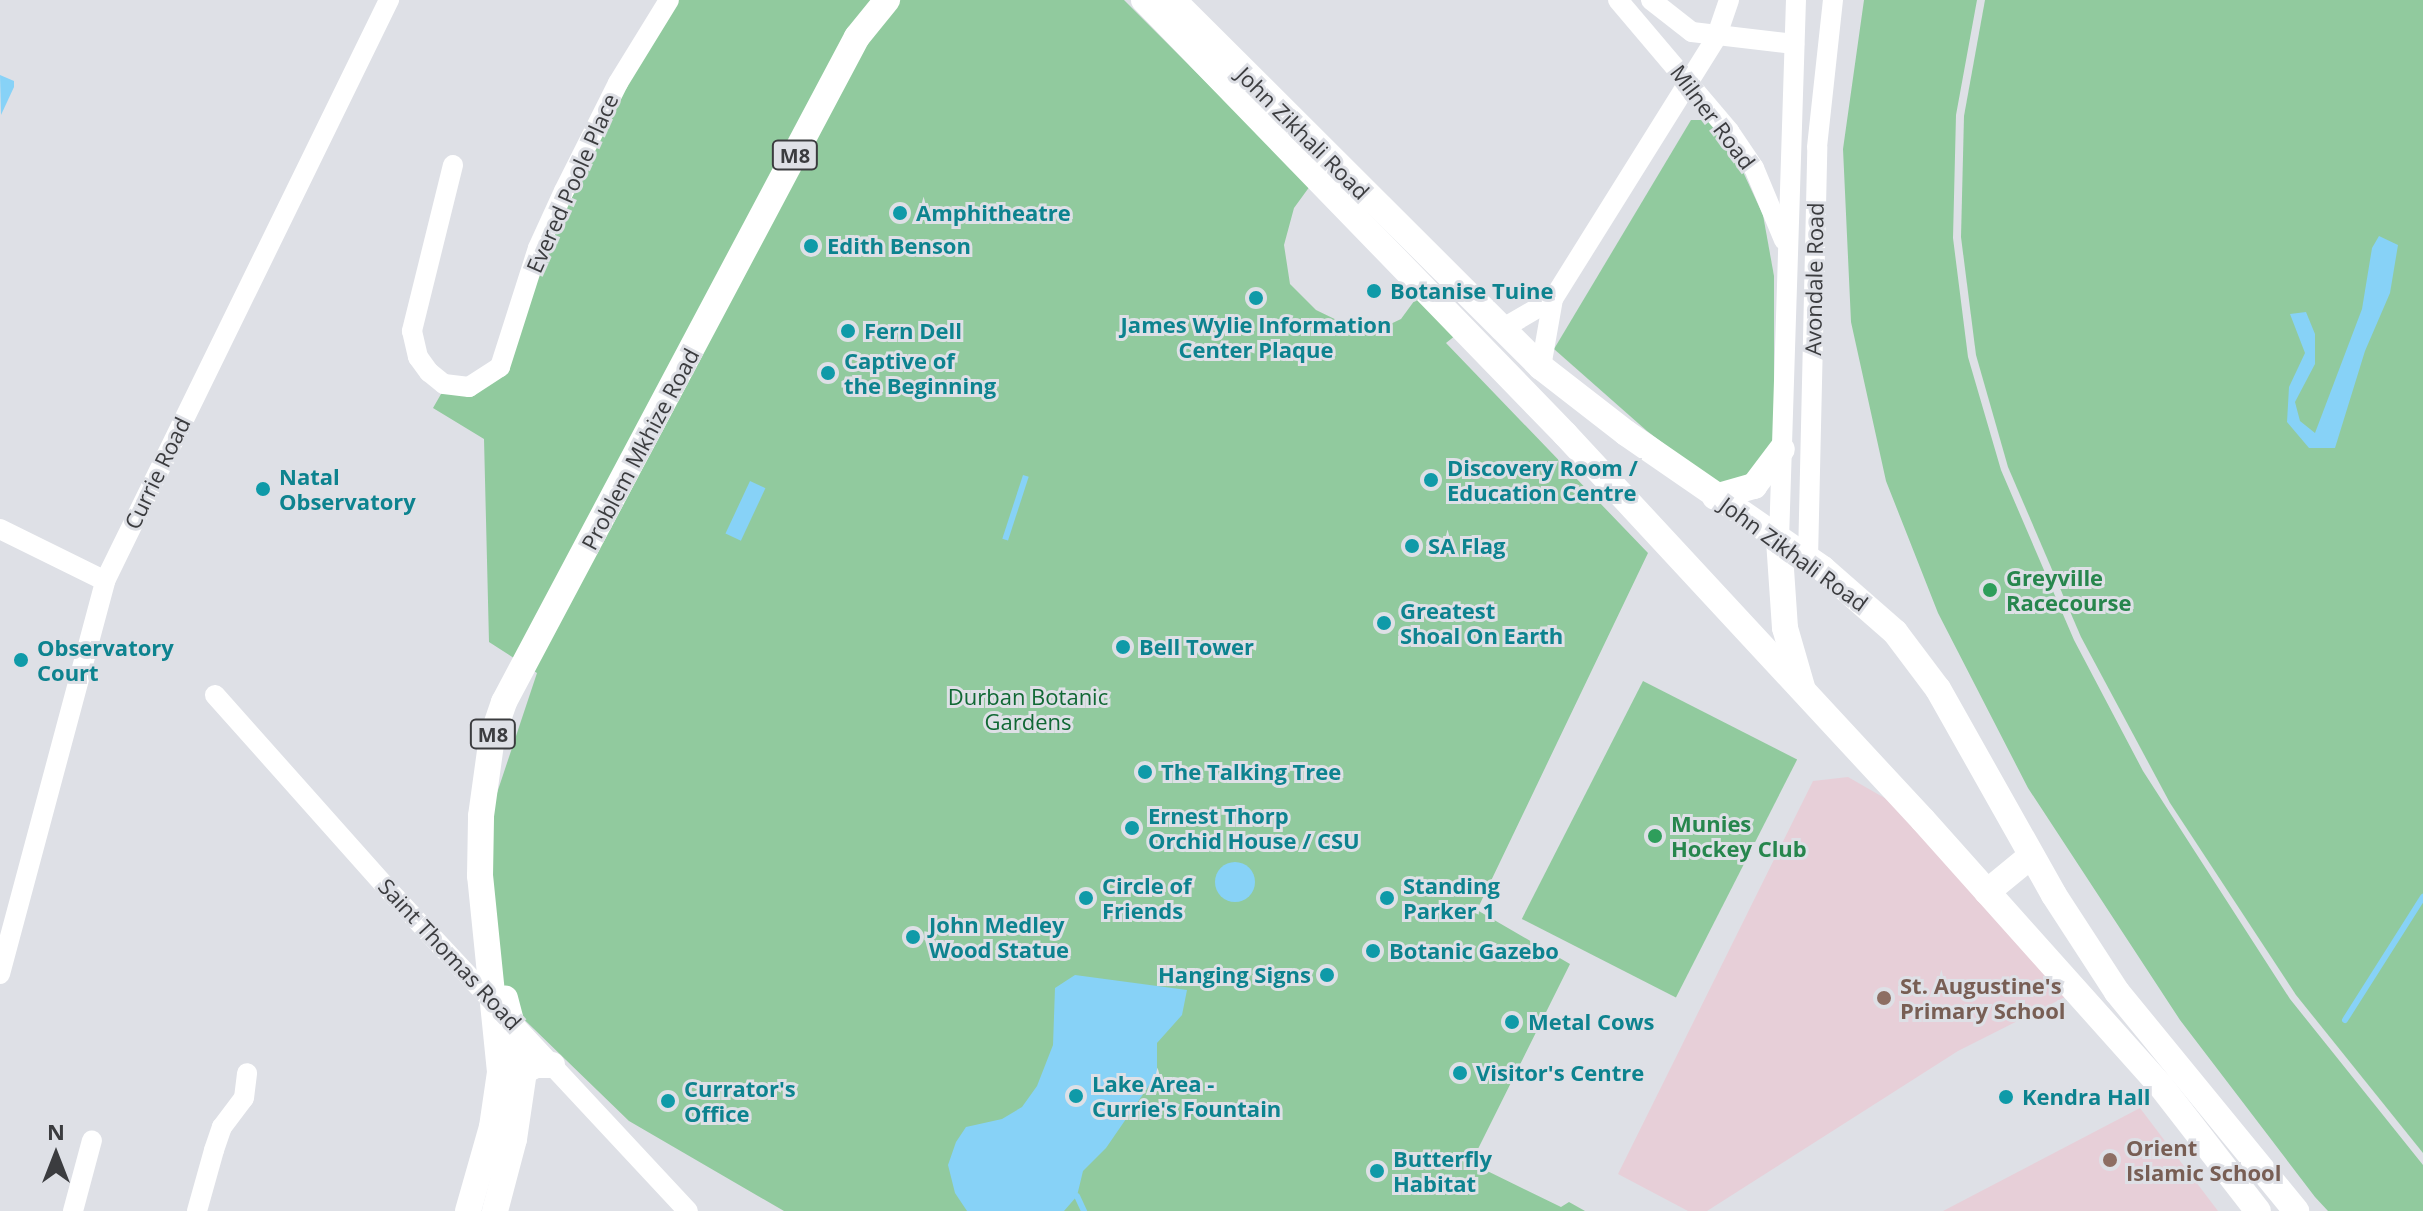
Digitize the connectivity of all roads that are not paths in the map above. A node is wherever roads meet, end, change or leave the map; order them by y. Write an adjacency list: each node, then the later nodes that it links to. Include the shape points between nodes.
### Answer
1 (389, 0): 24 (street, Currie Road)
2 (669, 0): 14 (street, Evered Poole Place, via 618,83 564,191 538,248 500,367 469,387 444,384 429,372 418,357 412,331)
3 (887, 0): 30 (main road, Problem Mkhize Road / M8, via 857,37 504,702 492,737 481,816)
4 (1144, 0): 26 (main road, John Zikhali Road, via 1565,434)
5 (1173, 0): 17 (main road, John Zikhali Road)
6 (1618, 0): 13 (street, Milner Road)
7 (1651, 0): 11 (street, Milner Road, via 1676,24)
8 (1729, 0): 11 (street)
9 (1796, 0): 12 (street, Avondale Road)
10 (1833, 0): 23 (street, Avondale Road, via 1817,147)
11 (1716, 38): 12 (street, Milner Road); 13 (street)
12 (1794, 44): 15 (street, Avondale Road)
13 (1689, 81): 15 (street, Milner Road, via 1754,168); 16 (street)
14 (453, 165)
15 (1787, 247): 19 (street, Avondale Road)
16 (1553, 299): 17 (street); 18 (street)
17 (1500, 330): 18 (main road, John Zikhali Road)
18 (1541, 367): 20 (main road, John Zikhali Road)
19 (1782, 449): 20 (main road, via 1754,486); 22 (street, Avondale Road)
20 (1715, 497): 22 (main road, John Zikhali Road)
21 (0, 529): 24 (street)
22 (1779, 540): 23 (main road, John Zikhali Road); 25 (main road)
23 (1815, 564): 25 (main road); 28 (main road, John Zikhali Road, via 1866,603 1915,657)
24 (105, 581): 32 (street, Currie Road)
25 (1782, 605): 26 (main road)
26 (1804, 694): 29 (main road, John Zikhali Road)
27 (215, 695): 31 (street, Saint Thomas Road)
28 (2031, 856): 29 (main road); 44 (main road, John Zikhali Road, via 2117,992)
29 (1987, 892): 43 (main road, John Zikhali Road, via 2161,1086)
30 (486, 925): 31 (main road, M8); 33 (main road, M8)
31 (479, 968): 33 (main road, M8)
32 (0, 974)
33 (501, 1008): 34 (street, Saint Thomas Road); 35 (main road, M8); 40 (main road, M8, via 497,1100)
34 (552, 1065): 35 (main road); 42 (street, Saint Thomas Road)
35 (524, 1071): 41 (main road, M8)
36 (247, 1073): 39 (street, via 244,1098 222,1127)
37 (92, 1140): 38 (street)
38 (73, 1211)
39 (197, 1211)
40 (468, 1211)
41 (495, 1211)
42 (688, 1211)
43 (2258, 1211)
44 (2296, 1211)

